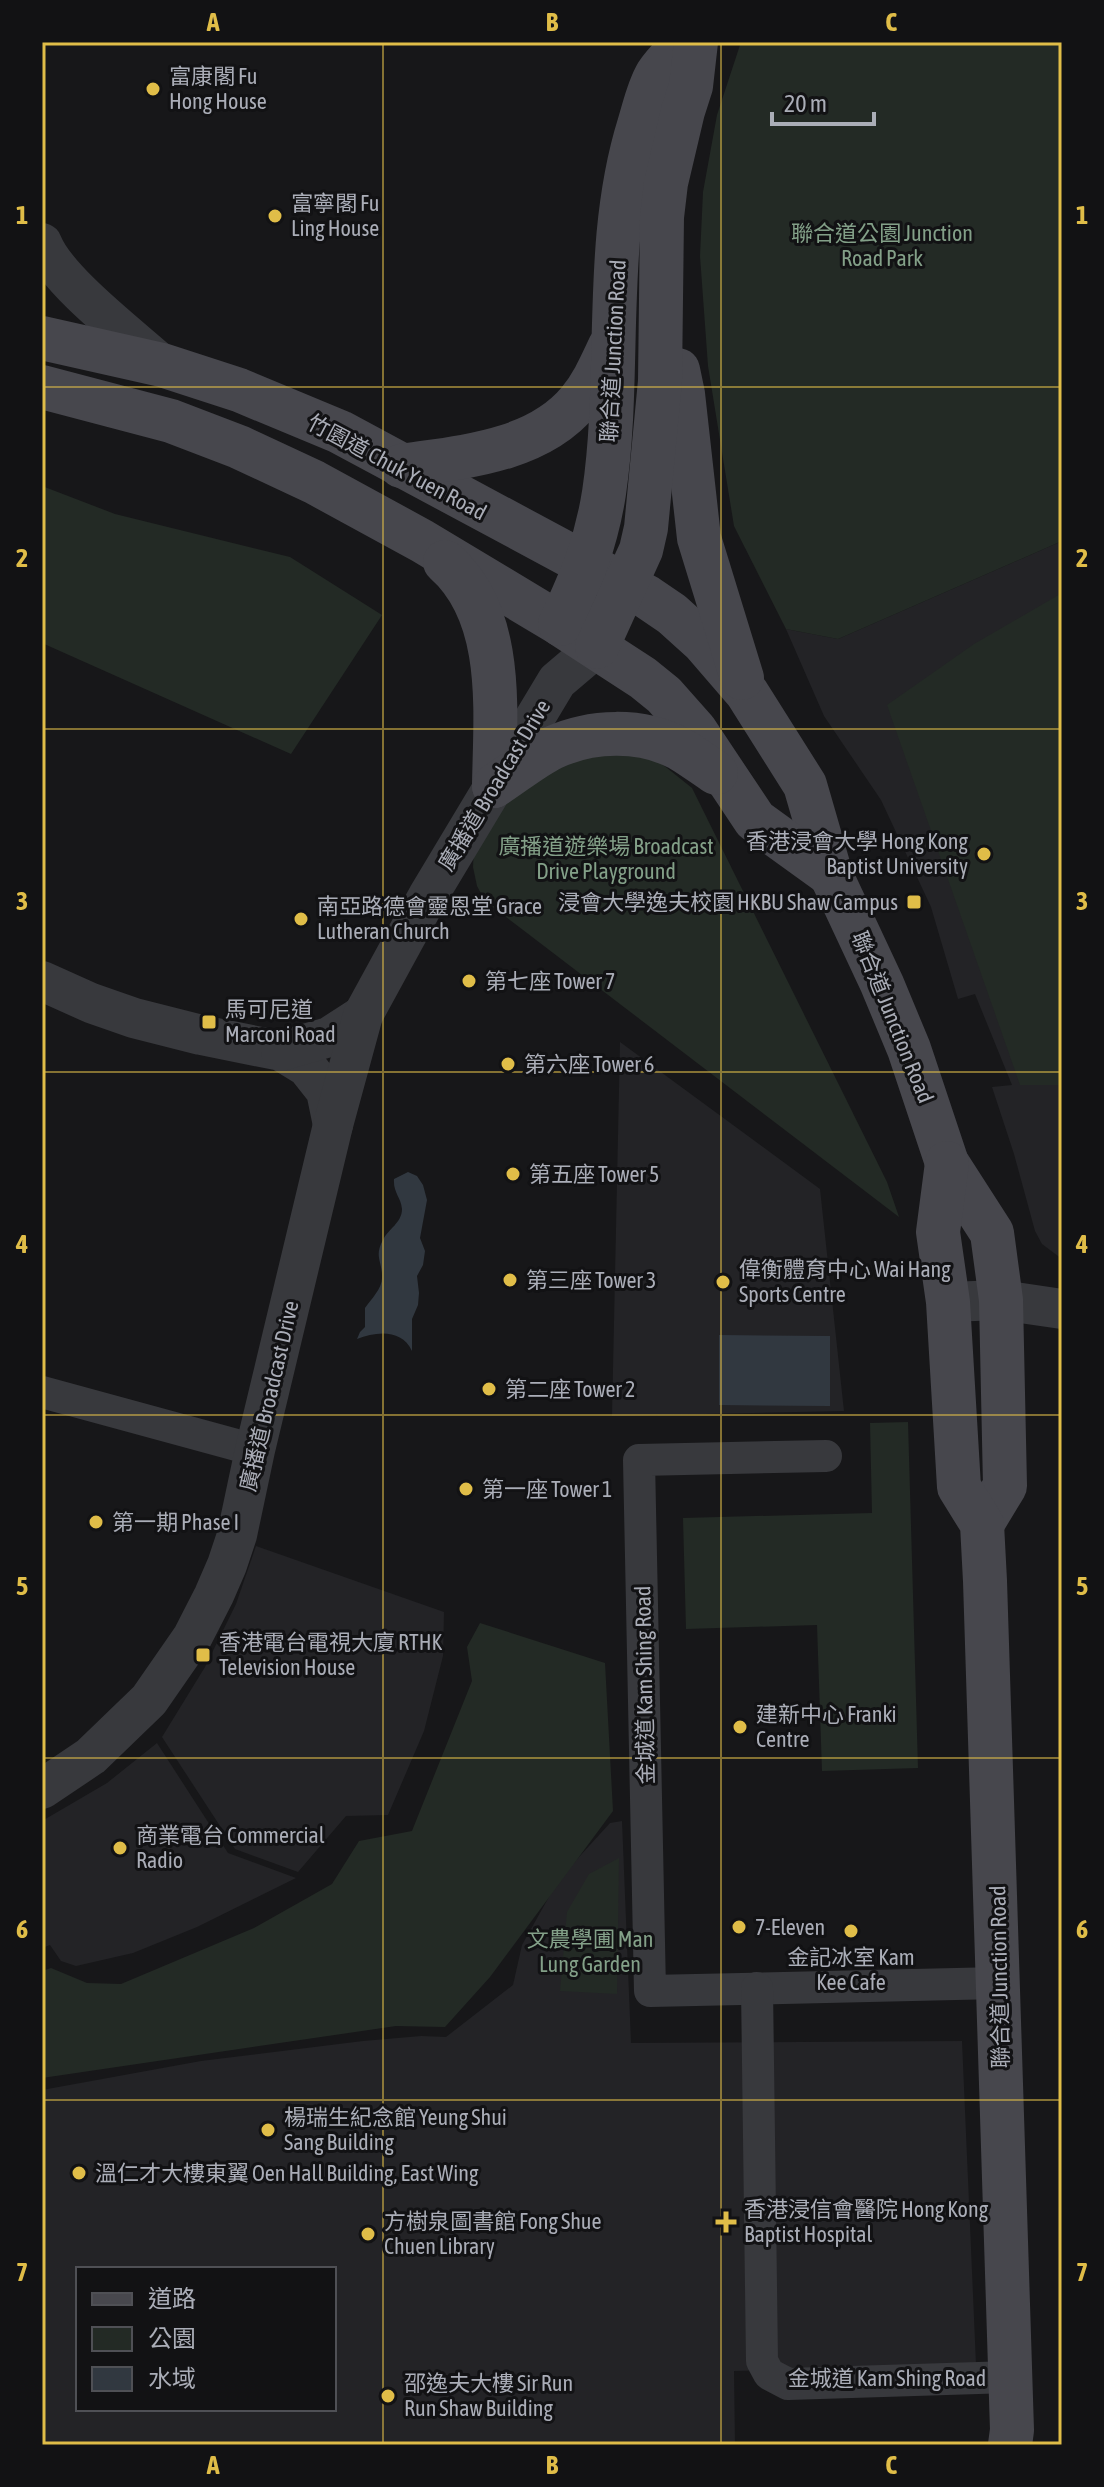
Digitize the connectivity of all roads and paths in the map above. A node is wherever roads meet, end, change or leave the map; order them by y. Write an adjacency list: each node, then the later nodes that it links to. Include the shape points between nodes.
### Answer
1 (685, 42): 5 (main road, 聯合道 Junction Road, via 657,74 635,140 622,211)
2 (696, 42): 4 (main road, 聯合道 Junction Road, via 691,86 666,183)
3 (42, 243): 7 (street, via 73,286)
4 (662, 322): 11 (main road, 聯合道 Junction Road, via 646,528 641,550); 15 (main road, via 683,394 699,538)
5 (614, 336): 9 (main road, via 577,404 539,433 485,453); 11 (main road, 聯合道 Junction Road, via 611,423 597,533)
6 (42, 338): 7 (main road, 竹園道 Chuk Yuen Road)
7 (162, 365): 9 (main road, 竹園道 Chuk Yuen Road, via 340,432)
8 (42, 387): 10 (main road, via 171,421 239,447)
9 (401, 466): 11 (main road, 竹園道 Chuk Yuen Road)
10 (422, 541): 12 (main road); 17 (main road, via 453,569 485,627 495,704)
11 (606, 576): 12 (main road, 聯合道 Junction Road); 13 (main road, 聯合道 Junction Road); 15 (main road, 聯合道 Junction Road, via 672,614)
12 (560, 624): 13 (main road, 聯合道 Junction Road); 14 (street, 廣播道 Broadcast Drive)
13 (597, 647): 14 (street, 廣播道 Broadcast Drive); 16 (main road, 聯合道 Junction Road, via 664,695)
14 (557, 681): 17 (street, 廣播道 Broadcast Drive)
15 (747, 693): 18 (main road, 聯合道 Junction Road, via 805,785)
16 (731, 783): 17 (main road, via 678,748 645,737 604,733 550,749); 18 (main road, 聯合道 Junction Road, via 755,820)
17 (494, 786): 20 (street, 廣播道 Broadcast Drive)
18 (831, 875): 23 (main road, 聯合道 Junction Road, via 909,1049)
19 (42, 981): 21 (street, 廣播道 Broadcast Drive, via 134,1018)
20 (363, 1015): 21 (street, 廣播道 Broadcast Drive, via 329,1037); 22 (street, 廣播道 Broadcast Drive)
21 (281, 1051): 22 (street, 廣播道 Broadcast Drive, via 307,1067 326,1091)
22 (333, 1125): 28 (street, 廣播道 Broadcast Drive)
23 (947, 1163): 24 (main road, 聯合道 Junction Road, via 992,1233); 25 (main road, 聯合道 Junction Road, via 938,1232)
24 (1001, 1300): 25 (street); 26 (street); 30 (main road, 聯合道 Junction Road, via 1005,1486)
25 (948, 1302): 30 (main road, 聯合道 Junction Road, via 959,1487)
26 (1062, 1309)
27 (42, 1392): 28 (street)
28 (255, 1450): 31 (street, 廣播道 Broadcast Drive, via 227,1565 192,1638 149,1700 91,1756)
29 (826, 1456): 33 (street, 金城道 Kam Shing Road, via 639,1460 650,1991)
30 (982, 1524): 32 (main road, 聯合道 Junction Road)
31 (42, 1789)
32 (999, 1983): 33 (street, 金城道 Kam Shing Road); 34 (main road, 聯合道 Junction Road)
33 (757, 1988): 34 (street, 金城道 Kam Shing Road, via 762,2361 769,2374 788,2384)
34 (1010, 2377): 35 (main road, 聯合道 Junction Road)
35 (1013, 2440)

